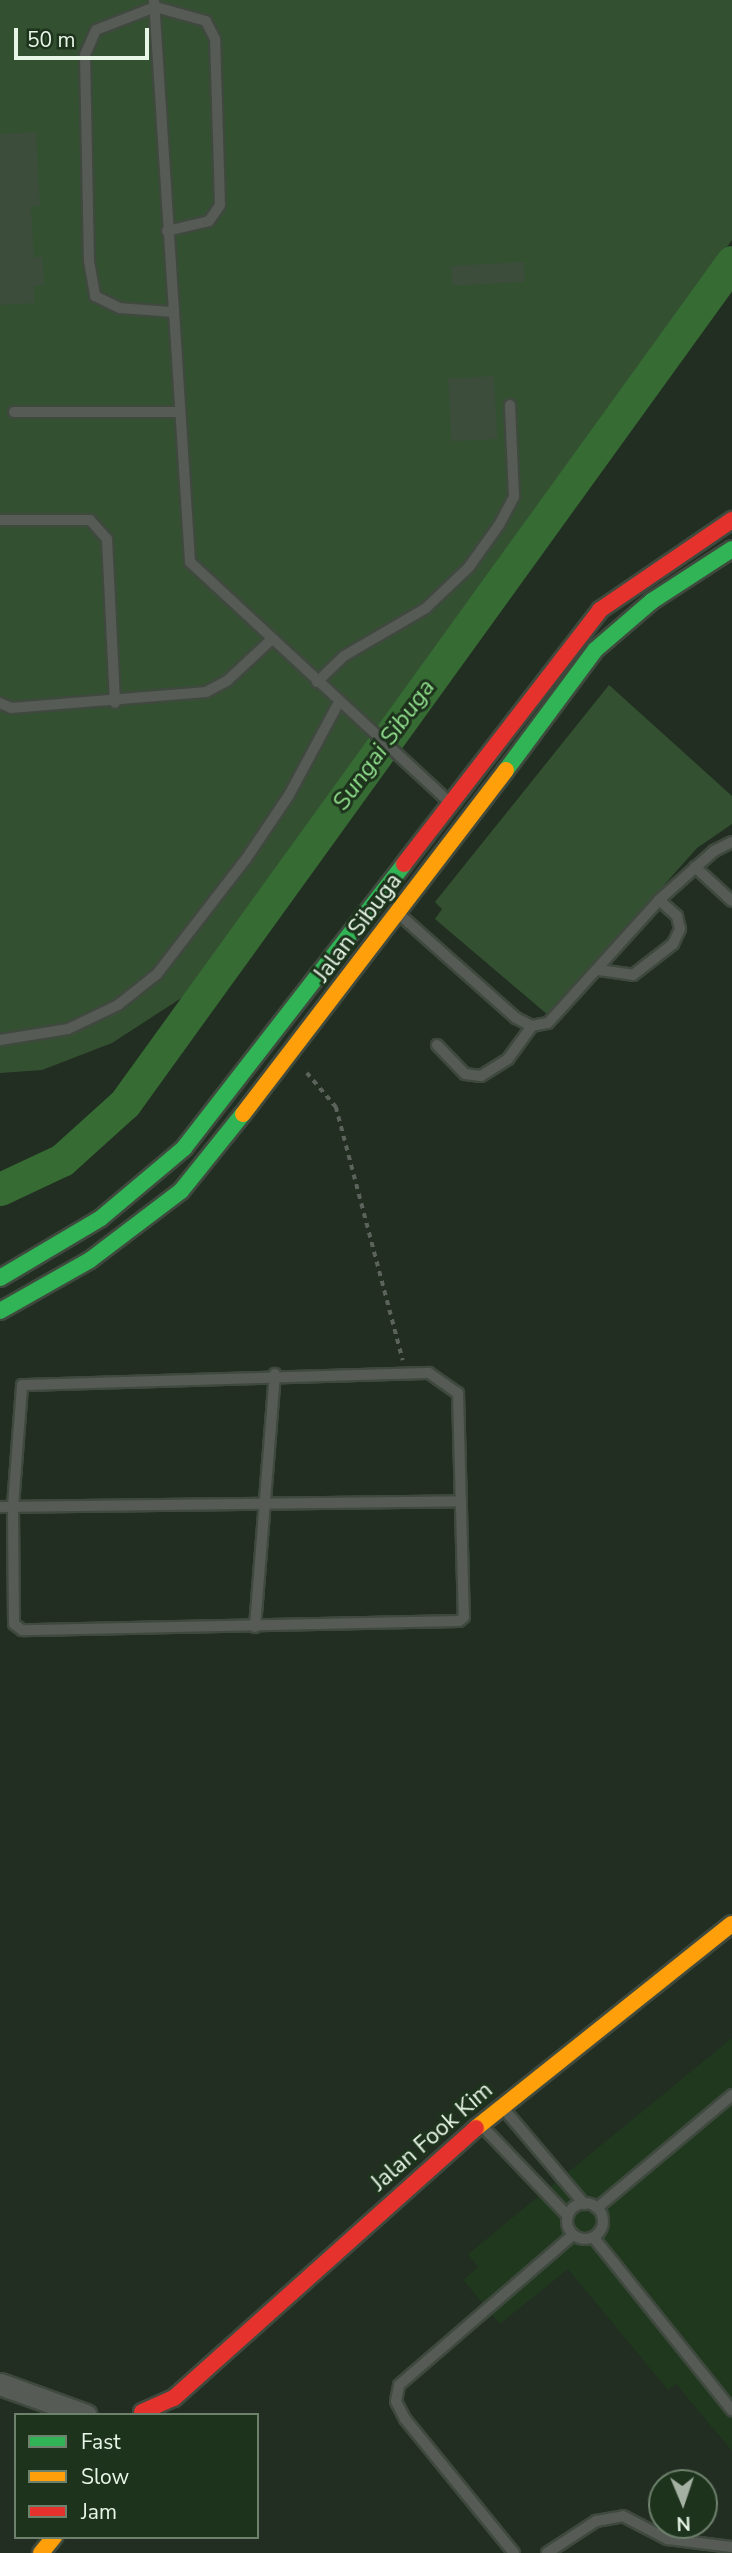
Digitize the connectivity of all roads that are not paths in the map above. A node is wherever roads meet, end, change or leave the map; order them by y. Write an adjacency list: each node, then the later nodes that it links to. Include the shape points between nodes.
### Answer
1 (155, 4): 2 (lane); 2 (lane, via 206,21 215,39 220,205 209,221); 3 (lane, via 96,30 85,55 89,261 95,296 120,308)
2 (167, 231): 3 (lane)
3 (172, 312): 6 (lane)
4 (510, 405): 11 (lane, via 514,497 499,525 469,567 426,608 344,656)
5 (14, 412): 6 (lane)
6 (177, 412): 10 (lane, via 190,562)
7 (0, 520): 14 (lane, via 90,520 107,539)
8 (732, 520): 15 (main road, Jalan Sibuga, via 600,610)
9 (732, 549): 20 (main road, Jalan Sibuga, via 652,601 595,650)
10 (271, 640): 11 (lane); 14 (lane, via 228,681 206,692)
11 (317, 682): 12 (lane)
12 (339, 702): 15 (lane); 23 (lane, via 289,795 157,974 118,1005 68,1029)
13 (0, 703): 14 (lane, via 11,708)
14 (115, 703)
15 (449, 802): 25 (main road, Jalan Sibuga, via 184,1148 101,1218)
16 (732, 842): 17 (lane)
17 (695, 867): 18 (lane); 19 (lane)
18 (659, 900): 21 (lane); 21 (lane, via 677,916 680,929 673,944 633,975)
19 (732, 901)
20 (397, 913): 22 (lane, via 516,1018); 26 (main road, Jalan Sibuga, via 289,1058 181,1191 90,1260)
21 (598, 970): 22 (lane, via 548,1023)
22 (532, 1026): 24 (lane, via 508,1059 481,1076 465,1074)
23 (0, 1040)
24 (437, 1045)
25 (0, 1278)
26 (0, 1311)
27 (275, 1374): 28 (lane, via 429,1373 458,1392); 29 (lane); 30 (lane, via 22,1385)
28 (461, 1501): 29 (lane); 32 (lane, via 464,1617 459,1621)
29 (263, 1505): 30 (lane); 32 (lane)
30 (13, 1506): 31 (lane); 32 (lane, via 13,1619 22,1630)
31 (0, 1507)
32 (255, 1627)
33 (732, 1924): 35 (main road, Jalan Fook Kim)
34 (732, 2095): 38 (lane)
35 (501, 2106): 36 (main road, Jalan Fook Kim); 37 (lane)
36 (480, 2124): 39 (lane); 43 (main road, Jalan Fook Kim)
37 (584, 2204): 38 (lane); 39 (lane)
38 (597, 2208): 41 (lane, via 603,2220)
39 (568, 2216): 40 (lane)
40 (573, 2235): 41 (lane); 51 (lane, via 399,2385 396,2401 405,2419)
41 (594, 2238): 44 (lane)
42 (0, 2384): 45 (street)
43 (174, 2398): 46 (main road); 47 (main road)
44 (732, 2410)
45 (80, 2413)
46 (146, 2413)
47 (165, 2413)
48 (52, 2539): 50 (main road)
49 (732, 2547): 52 (lane, via 667,2539 622,2516 596,2521)
50 (41, 2553)
51 (514, 2553)
52 (547, 2553)

